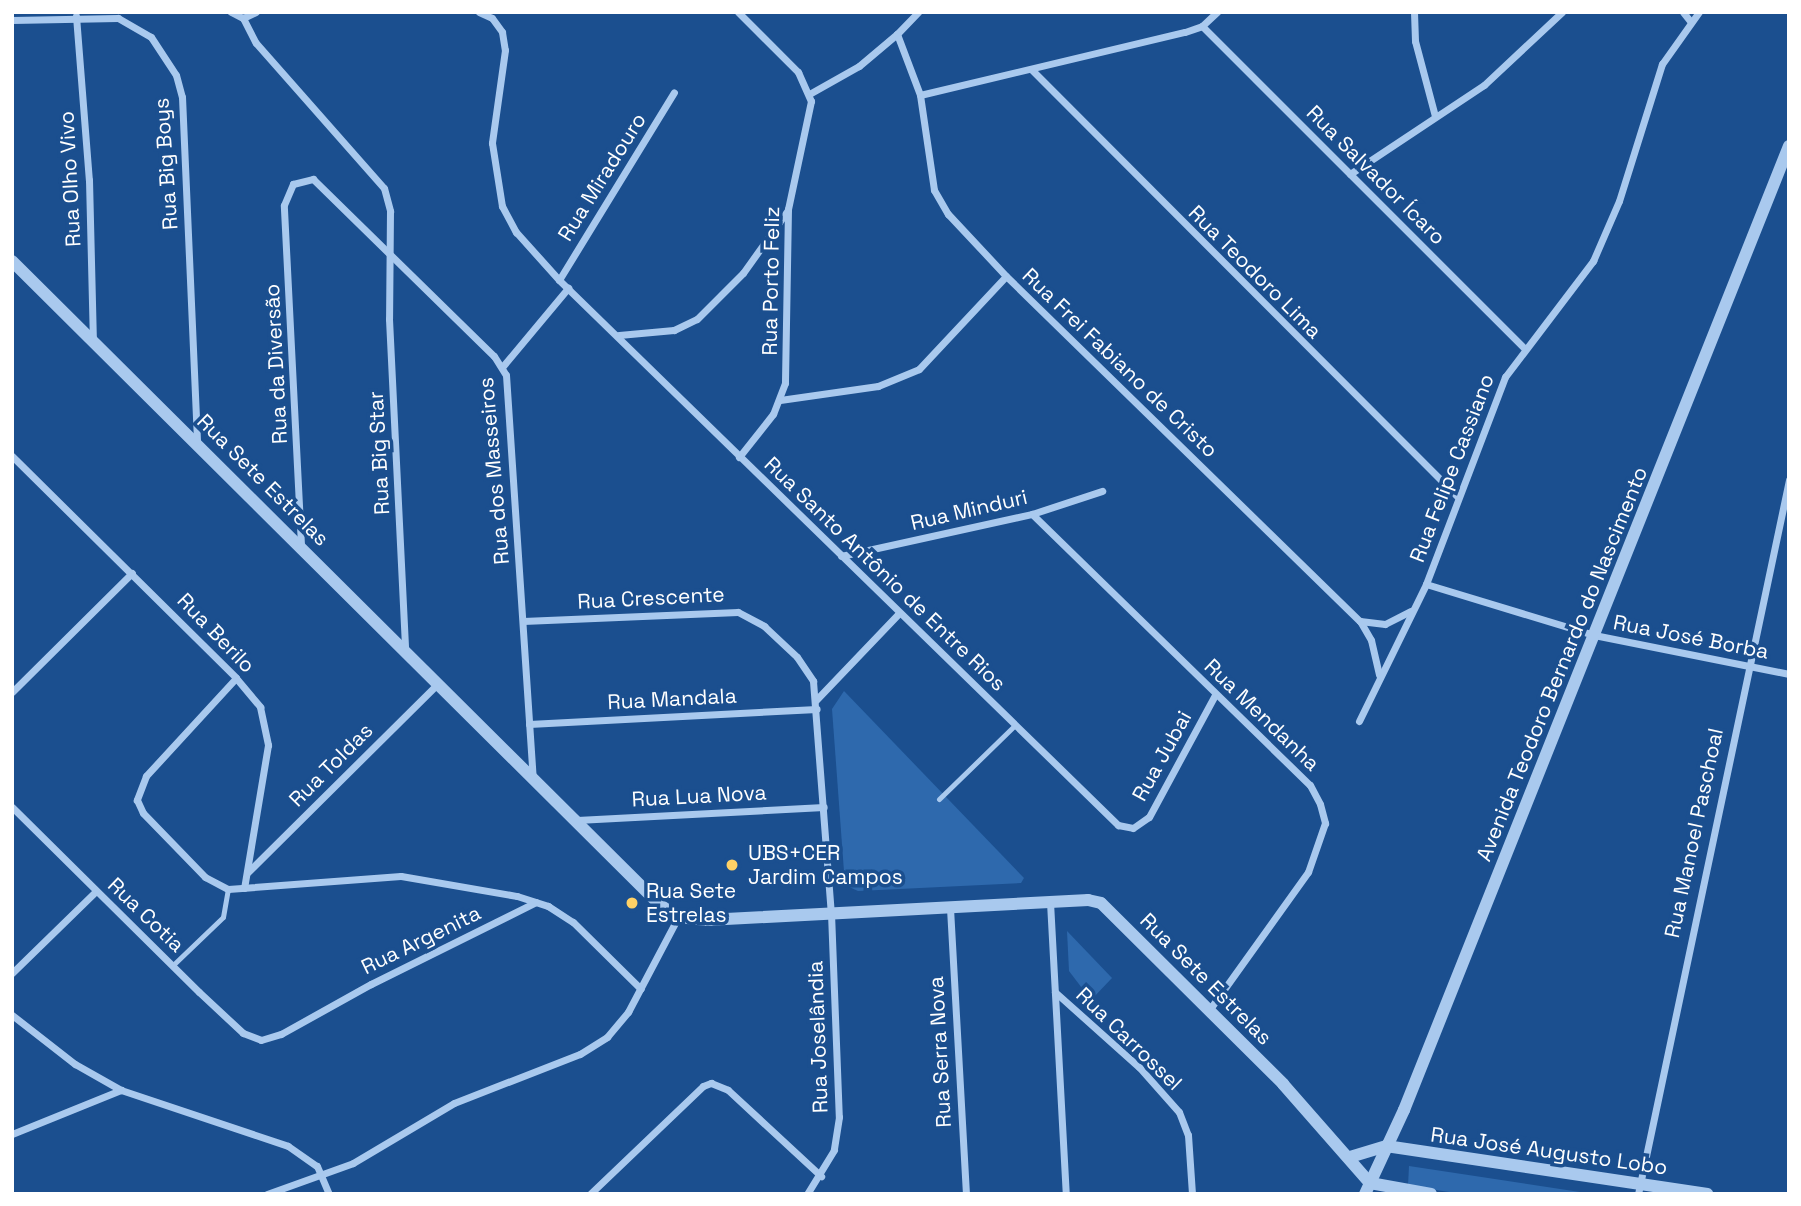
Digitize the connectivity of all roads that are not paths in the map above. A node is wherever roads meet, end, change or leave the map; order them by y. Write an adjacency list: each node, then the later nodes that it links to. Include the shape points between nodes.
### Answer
1 (231, 12): 10 (street)
2 (479, 12): 28 (street, Rua Santo Antônio de Entre Rios, via 492,18 502,32 505,50 492,143 502,206 516,232)
3 (738, 12): 18 (street, via 798,72)
4 (918, 12): 15 (street)
5 (1217, 12): 14 (street)
6 (1414, 12): 20 (street, via 1415,41)
7 (1562, 12): 20 (street, via 1504,69)
8 (1684, 12): 13 (street)
9 (1699, 12): 13 (street, Rua Felipe Cassiano)
10 (250, 15): 25 (street, Rua Big Star, via 256,43 384,188 390,211)
11 (76, 16): 12 (street, Rua Big Boys); 31 (street, Rua Olho Vivo, via 89,180); 35 (street, Rua Big Boys, via 118,18 136,25 163,50 179,86)
12 (12, 20)
13 (1690, 21): 32 (street, Rua Felipe Cassiano, via 1662,64 1649,96 1608,232 1575,290)
14 (1202, 26): 16 (street); 22 (street, Rua Salvador Ícaro)
15 (897, 34): 18 (street, via 859,66); 19 (street, Rua Frei Fabiano de Cristo)
16 (1032, 70): 19 (street); 40 (street, Rua Teodoro Lima)
17 (674, 92): 28 (street, Rua Miradouro)
18 (811, 93): 24 (street, Rua Porto Feliz)
19 (920, 95): 27 (street, Rua Frei Fabiano de Cristo, via 934,190 948,214)
20 (1435, 116): 22 (street)
21 (1789, 146): 50 (street, Avenida Teodoro Bernardo do Nascimento)
22 (1350, 173): 32 (street, Rua Salvador Ícaro)
23 (293, 184): 25 (street, Rua dos Masseiros, via 304,179 321,183); 42 (street, Rua da Diversão, via 284,205)
24 (788, 209): 30 (street, via 735,282 697,319 674,330); 34 (street, Rua Porto Feliz, via 787,359)
25 (390, 256): 33 (street, Rua dos Masseiros); 51 (street, Rua Big Star)
26 (12, 261): 31 (street, Rua Sete Estrelas)
27 (1006, 276): 34 (street, via 919,369 878,386); 49 (street, Rua Frei Fabiano de Cristo)
28 (559, 280): 29 (street, Rua Santo Antônio de Entre Rios)
29 (568, 288): 30 (street, Rua Santo Antônio de Entre Rios); 33 (street)
30 (619, 335): 37 (street, Rua Santo Antônio de Entre Rios)
31 (93, 340): 35 (street, Rua Sete Estrelas)
32 (1525, 349): 40 (street, Rua Felipe Cassiano, via 1491,407)
33 (503, 366): 48 (street, Rua dos Masseiros)
34 (780, 400): 37 (street, Rua Porto Feliz)
35 (197, 441): 42 (street, Rua Sete Estrelas)
36 (12, 456): 44 (street, Rua Berilo)
37 (739, 457): 43 (street, Rua Santo Antônio de Entre Rios)
38 (1789, 480): 52 (street, Rua Manoel Paschoal)
39 (1102, 491): 41 (street, Rua Minduri)
40 (1457, 496): 45 (street, Rua Felipe Cassiano)
41 (1032, 514): 43 (street, Rua Minduri); 58 (street, Rua Mendanha)
42 (301, 545): 51 (street, Rua Sete Estrelas)
43 (841, 556): 47 (street, Rua Santo Antônio de Entre Rios)
44 (132, 573): 55 (street, Rua Berilo); 57 (street)
45 (1426, 584): 46 (street, Rua Felipe Cassiano); 50 (street, Rua José Borba)
46 (1412, 611): 49 (street, via 1385,624); 54 (street, Rua Felipe Cassiano)
47 (899, 613): 59 (street); 62 (street, Rua Santo Antônio de Entre Rios)
48 (523, 621): 59 (street, Rua Crescente, via 737,612 764,626 797,657 813,681); 61 (street, Rua dos Masseiros)
49 (1360, 621): 54 (street, Rua Frei Fabiano de Cristo, via 1371,640)
50 (1594, 635): 52 (street, Rua José Borba); 87 (street, Avenida Teodoro Bernardo do Nascimento)
51 (405, 648): 56 (street, Rua Sete Estrelas)
52 (1748, 667): 53 (street, Rua José Borba); 92 (street, Rua Manoel Paschoal)
53 (1789, 674)
54 (1380, 675): 60 (street, Rua Felipe Cassiano)
55 (236, 678): 69 (street, Rua Berilo, via 260,707 268,745); 71 (street, via 146,776 137,800 205,877)
56 (439, 683): 63 (street, Rua Sete Estrelas); 69 (street, Rua Toldas)
57 (12, 692)
58 (1215, 695): 68 (street, Rua Jubai, via 1149,817); 82 (street, Rua Mendanha, via 1310,785 1325,823 1321,844 1294,896)
59 (817, 705): 61 (street, Rua Mandala); 66 (street, Rua Crescente)
60 (1359, 721)
61 (529, 724): 63 (street, Rua dos Masseiros)
62 (1014, 726): 64 (lane); 68 (street, Rua Santo Antônio de Entre Rios, via 1106,815 1118,825)
63 (534, 777): 67 (street, Rua Sete Estrelas)
64 (939, 799)
65 (12, 807): 72 (street, Rua Cotia)
66 (824, 807): 67 (street, Rua Lua Nova); 76 (street, Rua Crescente)
67 (577, 820): 77 (street, Rua Sete Estrelas, via 660,905)
68 (1133, 828)
69 (247, 873): 70 (street, Rua Berilo)
70 (244, 888): 71 (street); 73 (street, via 366,875 401,876)
71 (228, 889): 78 (lane, via 223,917)
72 (95, 891): 78 (street, Rua Cotia); 79 (street)
73 (536, 902): 80 (street, via 573,922); 84 (street, Rua Argenita, via 281,1034)
74 (1050, 902): 75 (street, Rua Sete Estrelas); 81 (street, Rua Carrossel); 82 (street, Rua Sete Estrelas, via 1088,900 1108,908)
75 (950, 908): 76 (street, Rua Sete Estrelas); 97 (street, Rua Serra Nova)
76 (831, 914): 77 (street, Rua Sete Estrelas, via 707,920); 90 (street, Rua Joselândia, via 839,1116 834,1150)
77 (678, 917): 80 (street)
78 (173, 965): 84 (street, Rua Cotia, via 243,1033)
79 (12, 974)
80 (641, 989): 89 (street, via 618,1026 594,1045 454,1103 383,1147)
81 (1055, 992): 98 (street, Rua Carrossel); 99 (street, Rua Carrossel, via 1139,1067 1179,1112 1188,1135)
82 (1210, 1010): 88 (street, Rua Sete Estrelas)
83 (12, 1015): 85 (street, via 75,1064)
84 (261, 1040)
85 (121, 1090): 86 (street); 89 (street, via 288,1146)
86 (12, 1134)
87 (1386, 1146): 88 (street); 91 (street, Avenida Teodoro Bernardo do Nascimento); 92 (street, Rua José Augusto Lobo)
88 (1350, 1157): 91 (street, Rua Sete Estrelas)
89 (324, 1174): 93 (street); 94 (street)
90 (821, 1176): 95 (street, via 729,1090 711,1083); 96 (street, Rua Joselândia)
91 (1368, 1188): 100 (street)
92 (1638, 1189): 101 (street, Rua José Augusto Lobo)
93 (267, 1194)
94 (329, 1194)
95 (590, 1194)
96 (807, 1194)
97 (966, 1194)
98 (1066, 1194)
99 (1192, 1194)
100 (1431, 1194)
101 (1707, 1194)

